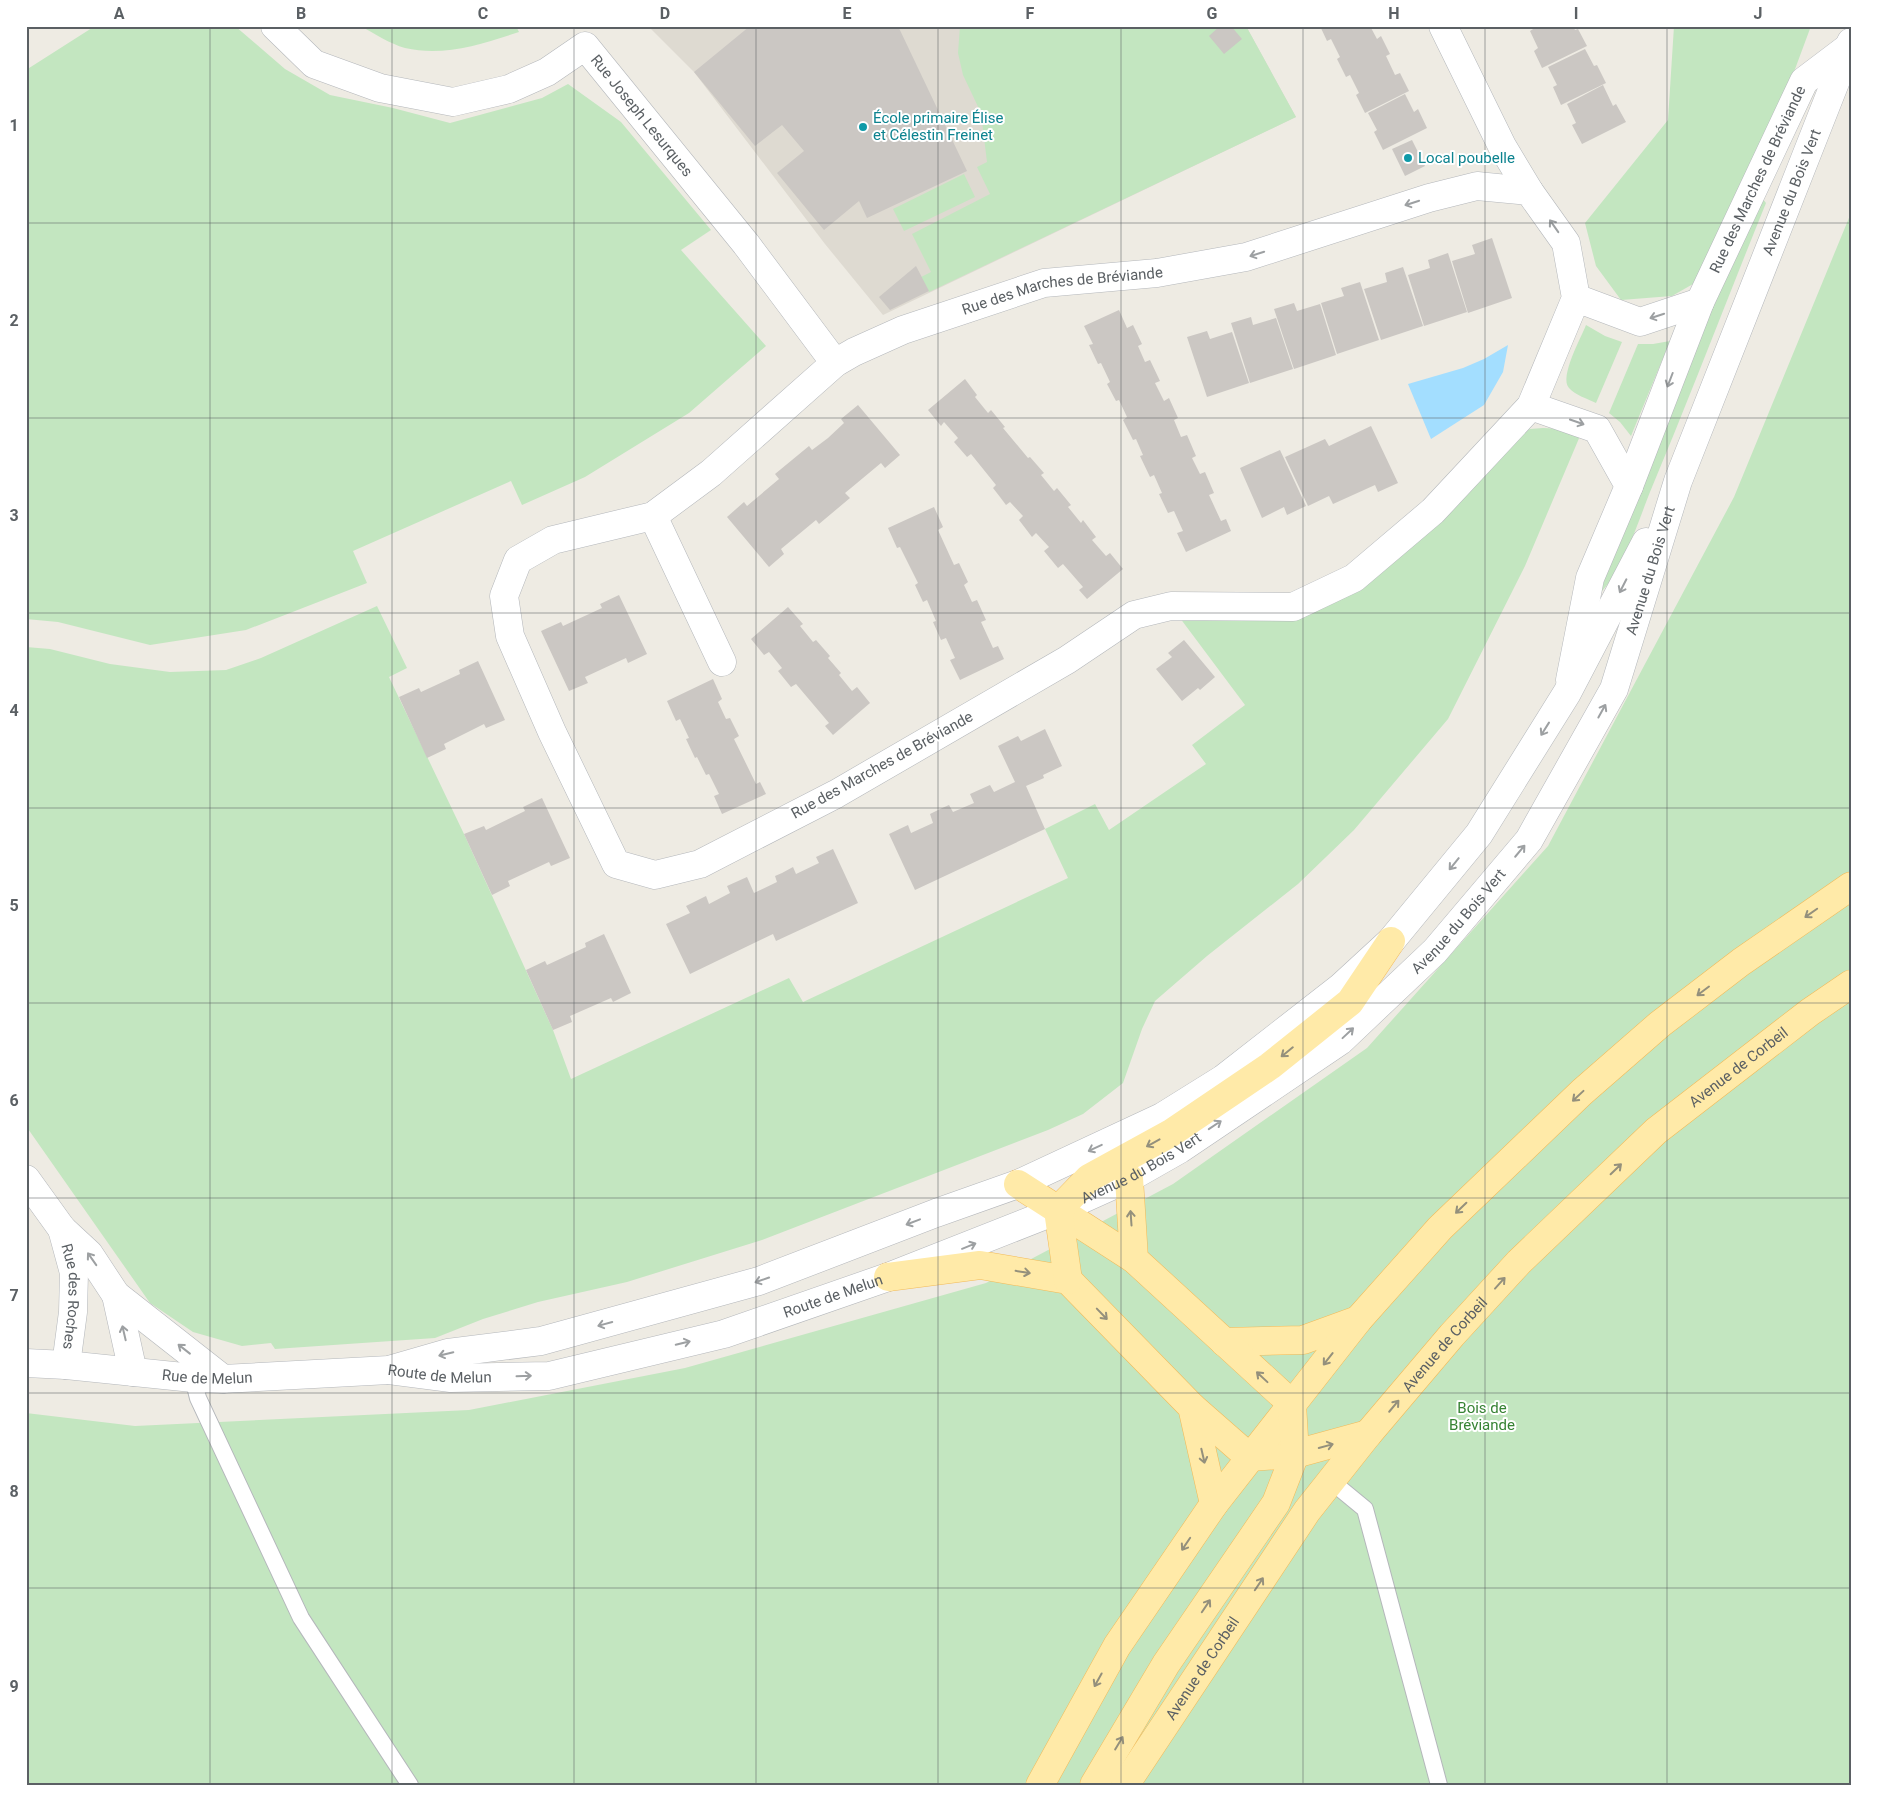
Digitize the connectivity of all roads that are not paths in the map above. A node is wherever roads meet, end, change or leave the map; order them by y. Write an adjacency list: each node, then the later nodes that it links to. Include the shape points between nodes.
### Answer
1 (275, 26): 7 (street, Rue Joseph Lesurques, via 314,64 380,88 453,102 509,89 547,72 585,46 746,244)
2 (1443, 26): 4 (street, via 1502,146)
3 (1850, 45): 6 (street, Rue des Marches de Bréviande, via 1804,81); 9 (street, Avenue du Bois Vert)
4 (1529, 191): 5 (street, one-way to 4, via 1566,244); 7 (street, Rue des Marches de Bréviande, one-way to 7, via 1477,186 1429,198 1246,257 1157,273 1044,283 903,330)
5 (1576, 298): 6 (street, one-way to 5, via 1640,322); 8 (street, Rue des Marches de Bréviande)
6 (1700, 302): 10 (street, Rue des Marches de Bréviande, one-way to 10)
7 (835, 363): 11 (street, Rue des Marches de Bréviande, via 711,473)
8 (1531, 406): 10 (street, one-way to 10, via 1597,429); 11 (street, Rue des Marches de Bréviande, via 1433,511 1354,578 1293,607 1171,606 1134,615 1067,660 836,794 700,864 655,875 616,864 510,636 504,596 518,560 553,540)
9 (1678, 481): 13 (street, Avenue du Bois Vert, one-way to 13); 17 (street, Avenue du Bois Vert, one-way to 9, via 1180,1149 1340,1041 1435,951 1529,840 1614,690)
10 (1629, 486): 13 (street, Rue des Marches de Bréviande, via 1590,578)
11 (653, 516): 12 (street)
12 (722, 662)
13 (1568, 693): 15 (street, Avenue du Bois Vert, one-way to 15, via 1479,834)
14 (1851, 886): 26 (main road, one-way to 26, via 1667,1018 1582,1092 1440,1228)
15 (1392, 941): 19 (street, Avenue du Bois Vert, one-way to 19, via 1341,987 1223,1079 1162,1116); 20 (main road, one-way to 20, via 1350,1002 1270,1066 1171,1133 1089,1178)
16 (1851, 984): 36 (main road, Avenue de Corbeil, one-way to 16, via 1519,1262 1656,1131)
17 (1128, 1178): 20 (street, Avenue du Bois Vert); 22 (main road, one-way to 17)
18 (26, 1179): 21 (street, Rue des Roches)
19 (1029, 1179): 20 (main road); 30 (street, Route de Melun, one-way to 30, via 760,1281 541,1341 448,1353)
20 (1058, 1210): 22 (main road); 23 (street, Route de Melun, one-way to 20); 24 (main road)
21 (62, 1229): 25 (street, Rue des Roches, one-way to 21, via 89,1254); 29 (street, Rue des Roches, via 74,1273)
22 (1134, 1259): 27 (main road)
23 (888, 1277): 24 (main road, one-way to 24, via 980,1266); 30 (street, Route de Melun, one-way to 23, via 451,1378 549,1376 724,1334)
24 (1068, 1280): 35 (main road, one-way to 35)
25 (116, 1295): 31 (street, Rue des Roches, one-way to 25); 33 (street, Rue des Roches, one-way to 25)
26 (1358, 1320): 27 (main road, via 1303,1340); 34 (main road, one-way to 34)
27 (1224, 1342): 34 (main road, one-way to 27)
28 (26, 1363): 29 (street, Rue de Melun)
29 (66, 1365): 31 (street, Rue de Melun)
30 (389, 1370): 33 (street, Rue de Melun)
31 (133, 1372): 32 (street, Rue de Melun)
32 (193, 1378): 33 (street, Rue de Melun); 41 (lane, via 198,1398 302,1618)
33 (223, 1378)
34 (1292, 1404): 37 (main road); 38 (main road)
35 (1192, 1407): 38 (main road); 40 (main road, one-way to 40)
36 (1368, 1434): 37 (main road, one-way to 36); 39 (main road, Avenue de Corbeil)
37 (1295, 1454): 38 (main road); 43 (main road, one-way to 37, via 1166,1664 1276,1503)
38 (1250, 1457): 40 (main road)
39 (1331, 1480): 44 (main road, Avenue de Corbeil, one-way to 39, via 1307,1511); 45 (lane, via 1365,1509)
40 (1214, 1504): 42 (main road, one-way to 42, via 1118,1646)
41 (410, 1785)
42 (1040, 1785)
43 (1094, 1785)
44 (1125, 1785)
45 (1439, 1785)

